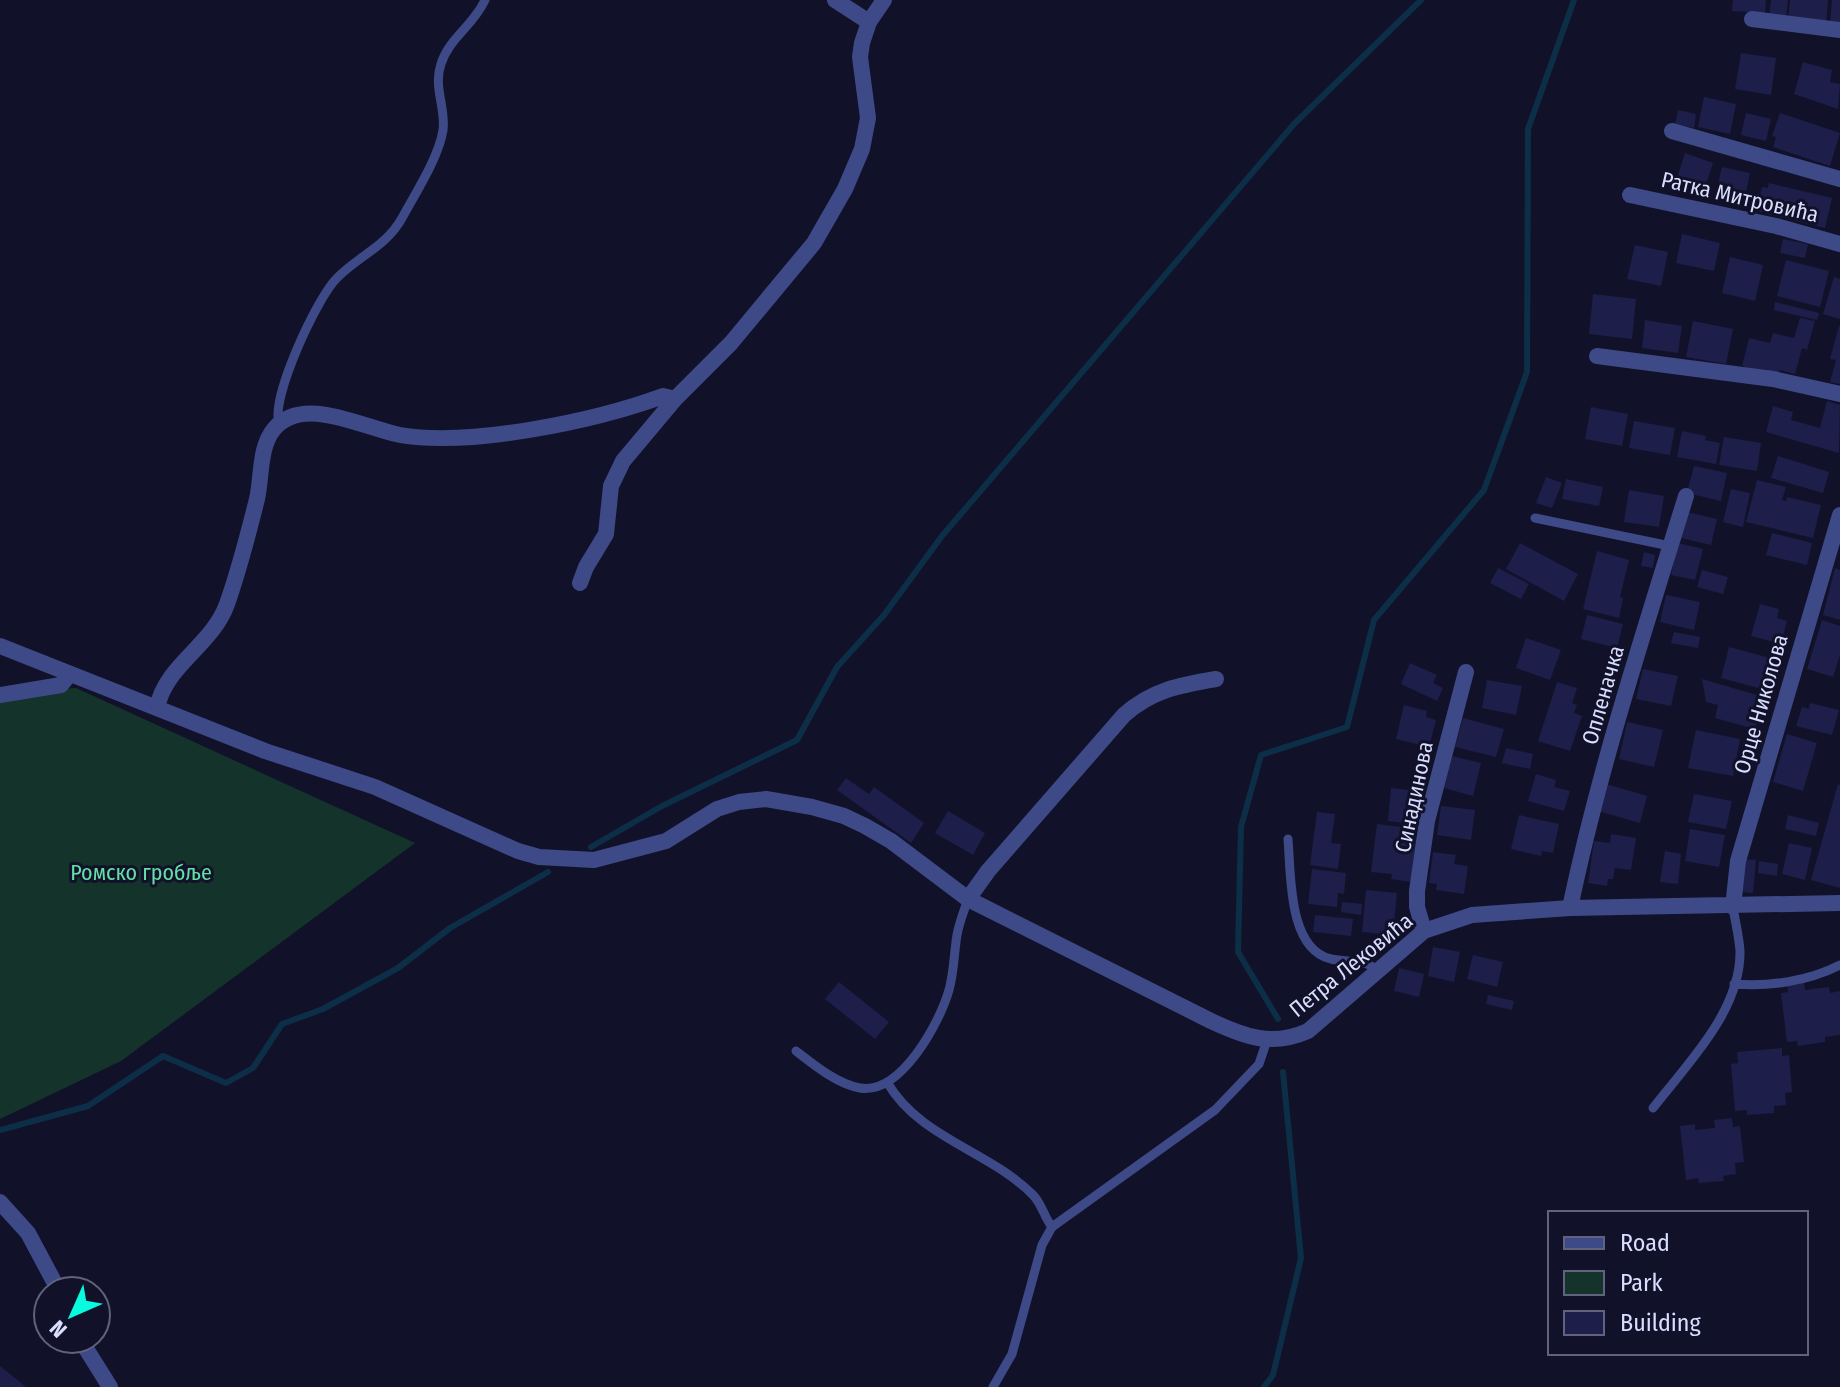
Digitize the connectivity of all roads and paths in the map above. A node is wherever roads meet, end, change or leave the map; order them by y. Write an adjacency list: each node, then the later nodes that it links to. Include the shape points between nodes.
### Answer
1 (485, 0): 14 (lane, via 439,69 443,129 435,153 393,232 334,281 314,312 288,377)
2 (835, 0): 5 (street)
3 (884, 0): 5 (street)
4 (1752, 19): 6 (street)
5 (869, 22): 13 (street, via 860,57 866,134 845,189 814,243 731,343)
6 (1840, 30)
7 (1672, 131): 8 (street)
8 (1840, 179)
9 (1630, 195): 10 (street, Ратка Митровића)
10 (1840, 244)
11 (1597, 356): 12 (street, via 1773,379)
12 (1840, 394)
13 (675, 399): 14 (street, via 663,396 554,425 449,439 400,435 318,413); 19 (street, via 616,473 606,534)
14 (279, 423): 25 (street, via 267,441 251,524 223,613 163,686)
15 (1686, 496): 18 (street, Опленачка)
16 (1840, 515): 29 (street, Орце Николова, via 1738,861)
17 (1535, 518): 18 (lane)
18 (1670, 546): 30 (street, Опленачка)
19 (580, 583)
20 (0, 646): 22 (street, Петра Лековића)
21 (1466, 672): 31 (street, Синадинова, via 1427,821 1417,891)
22 (69, 675): 24 (street, via 61,685); 25 (street, Петра Лековића)
23 (1216, 679): 27 (street, via 1175,686 1140,700)
24 (0, 695)
25 (157, 708): 27 (street, Петра Лековића, via 375,787 539,857 572,860 623,854 666,841 717,809 766,799 812,807 865,826)
26 (1288, 839): 33 (lane, via 1296,917 1306,941 1328,959 1365,962)
27 (968, 899): 35 (street, Петра Лековића, via 1211,1021 1245,1037); 37 (lane, via 944,1006 924,1043)
28 (1840, 903): 29 (street, Петра Лековића)
29 (1733, 907): 30 (street, Петра Лековића); 34 (lane, via 1740,952)
30 (1570, 908): 31 (street, Петра Лековића, via 1472,915)
31 (1424, 931): 33 (street, Петра Лековића)
32 (1840, 965): 34 (lane, via 1767,985)
33 (1378, 971): 35 (street, Петра Лековића, via 1308,1031)
34 (1734, 984): 38 (lane, via 1710,1034)
35 (1267, 1040): 40 (lane, via 1259,1064 1215,1110)
36 (796, 1051): 37 (lane, via 845,1083 861,1088)
37 (887, 1082): 40 (lane, via 923,1121 1035,1196)
38 (1653, 1108)
39 (0, 1202): 41 (street, via 28,1233)
40 (1052, 1227): 44 (lane, via 1042,1245 1012,1354)
41 (50, 1275)
42 (90, 1355): 43 (street)
43 (110, 1387)
44 (993, 1387)

